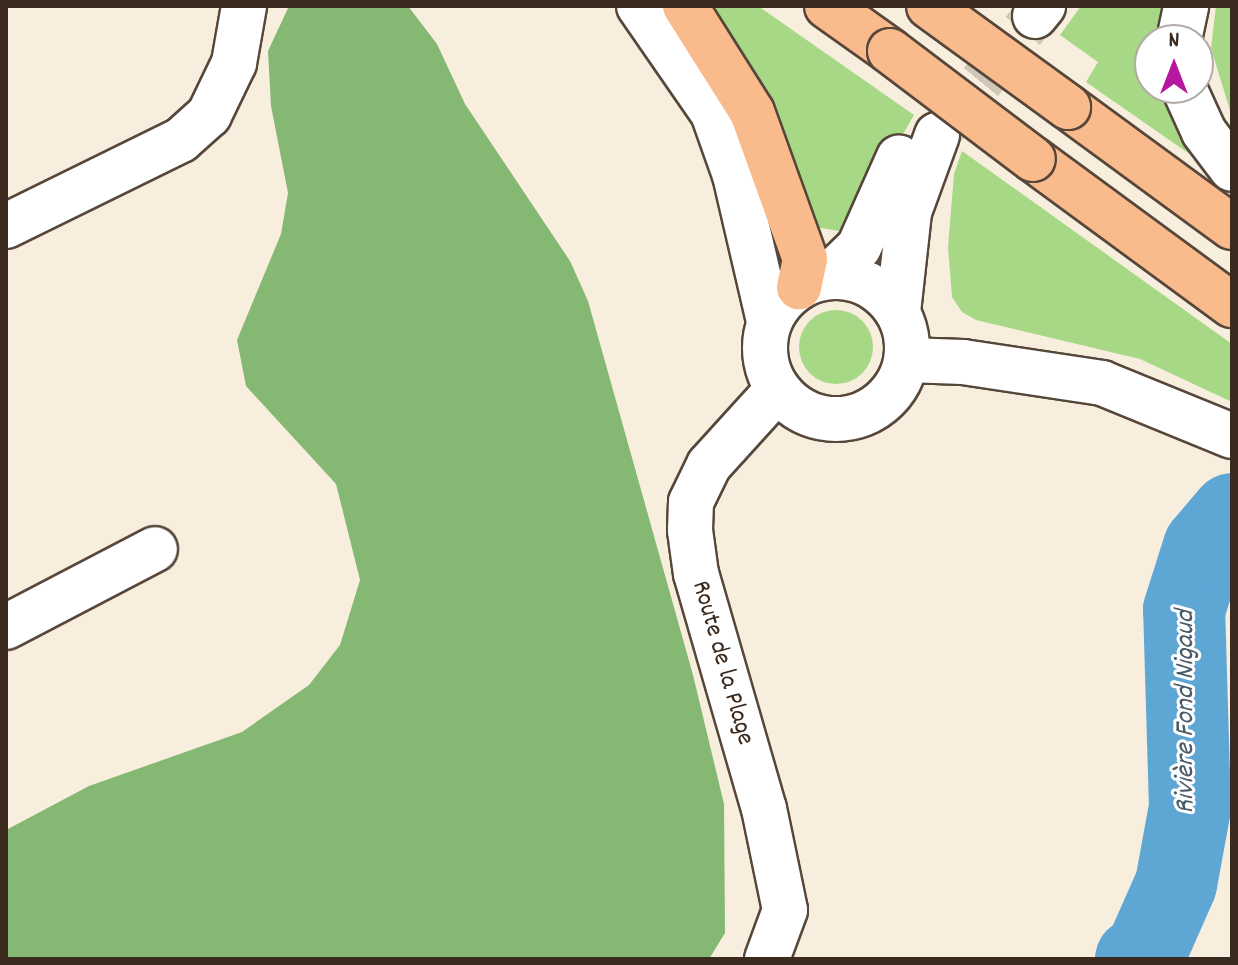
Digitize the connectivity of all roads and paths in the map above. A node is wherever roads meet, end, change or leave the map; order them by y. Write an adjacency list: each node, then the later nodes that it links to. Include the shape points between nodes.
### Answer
1 (244, 6): 8 (street, via 234,63 209,115 181,140)
2 (639, 6): 13 (street, via 713,113 735,175)
3 (685, 6): 10 (main road, via 752,112)
4 (827, 6): 11 (main road, bridge)
5 (929, 6): 9 (main road, bridge)
6 (1191, 104): 7 (street, via 1204,132)
7 (1232, 169)
8 (6, 226)
9 (1232, 227)
10 (814, 282): 12 (street, via 868,284); 12 (street, via 859,247 929,129 909,212); 13 (street)
11 (1232, 305)
12 (898, 312): 14 (street, via 907,335)
13 (769, 321): 15 (street, via 764,344)
14 (907, 360): 15 (street, via 888,397 852,418 811,415); 16 (street, via 977,364 1102,383)
15 (777, 390): 19 (street, Route de la Plage, via 709,465 691,502 690,530 696,574 764,809 785,910)
16 (1232, 436)
17 (155, 549): 18 (street)
18 (6, 627)
19 (767, 959)

